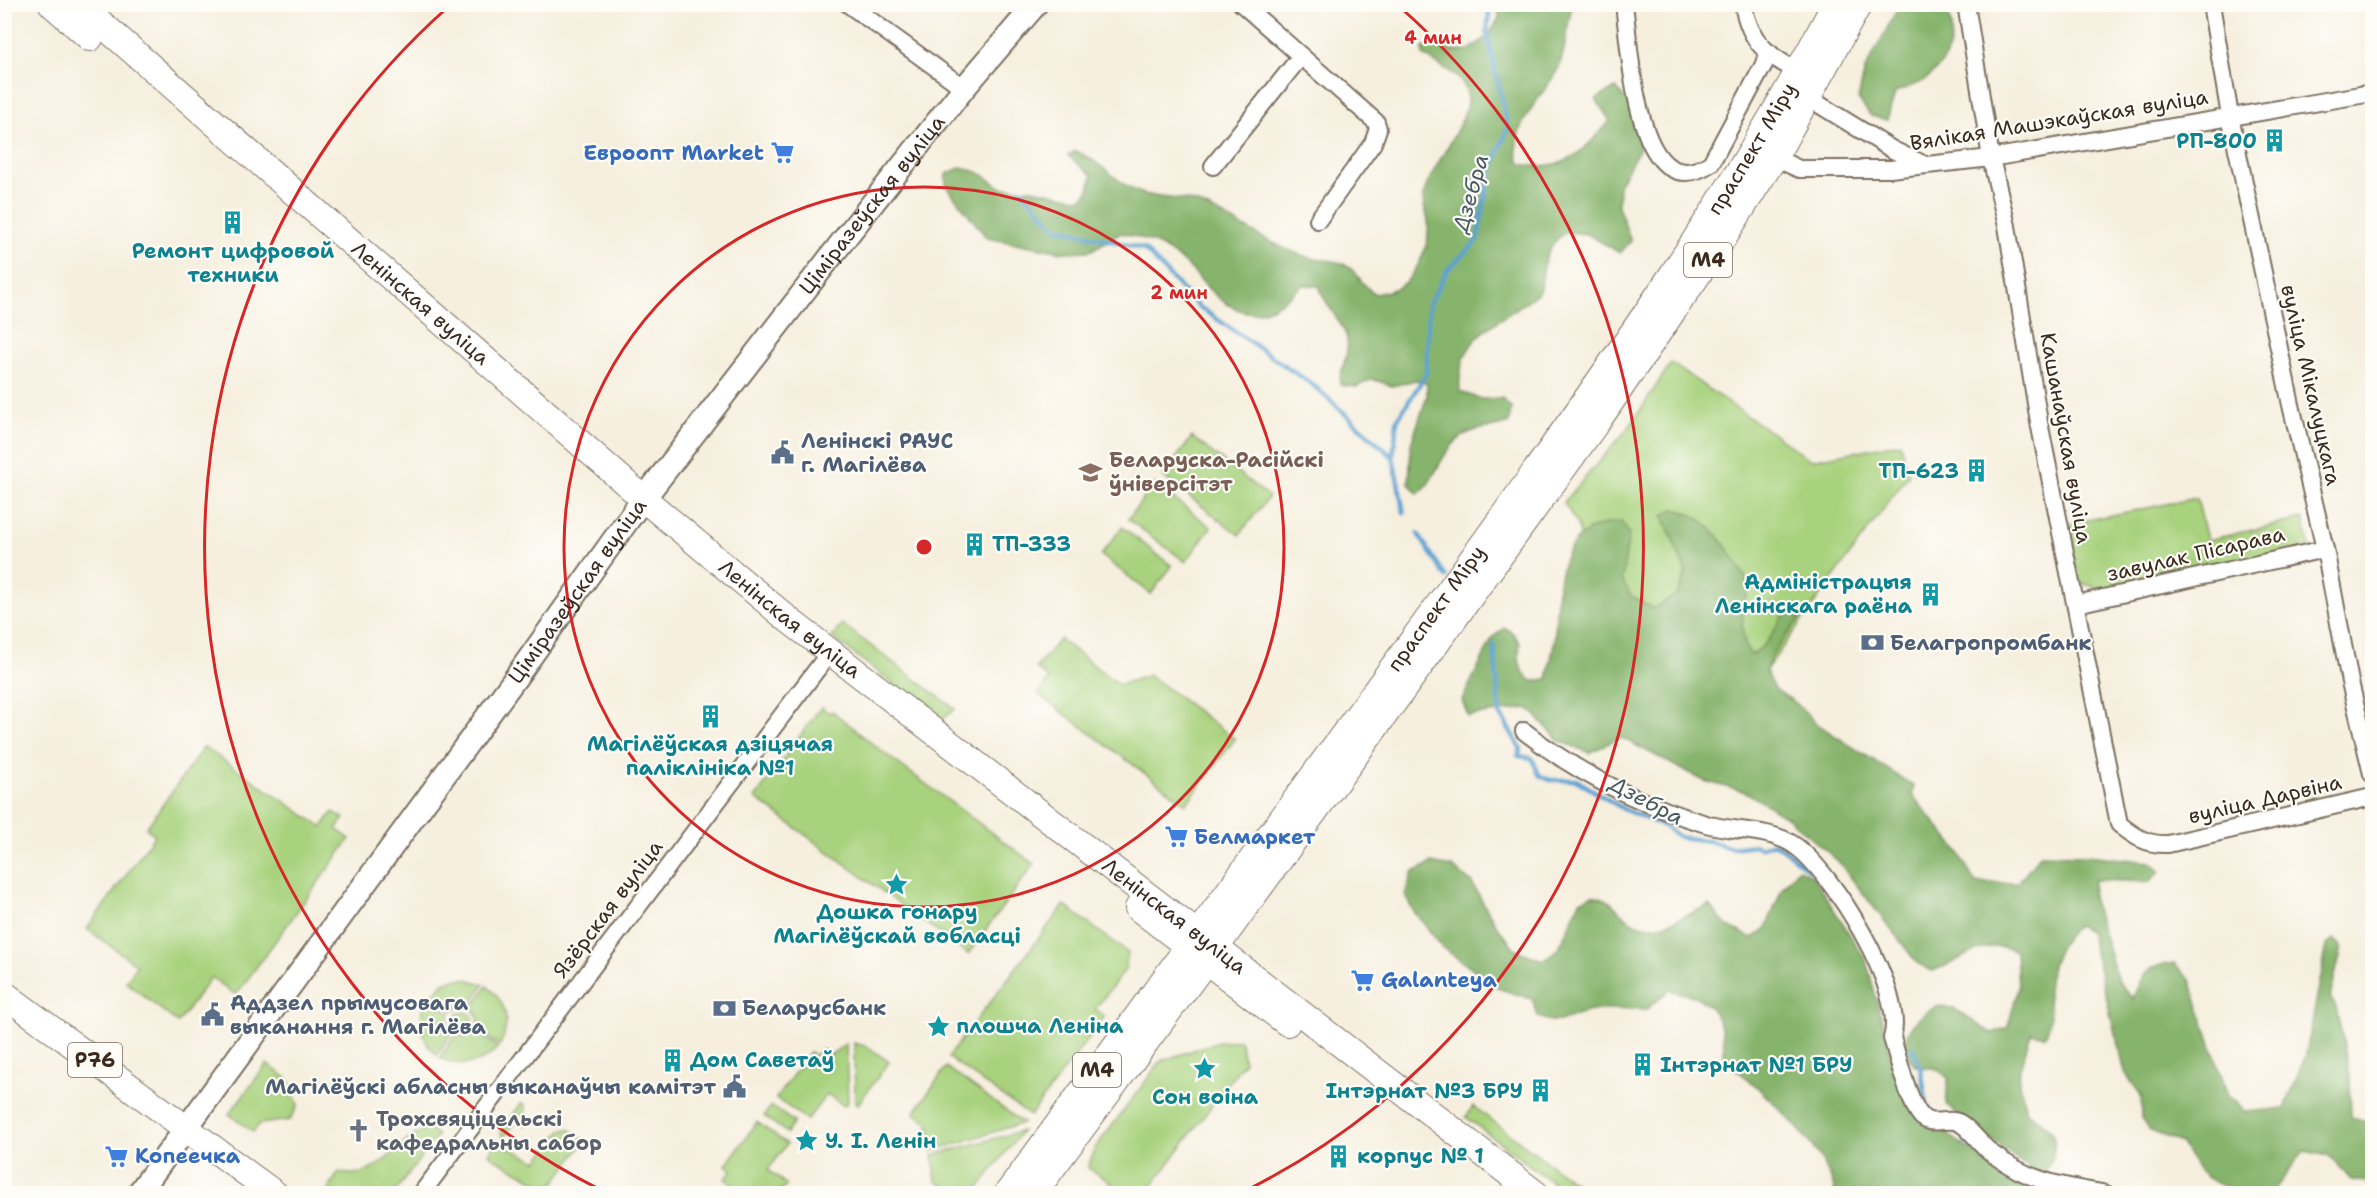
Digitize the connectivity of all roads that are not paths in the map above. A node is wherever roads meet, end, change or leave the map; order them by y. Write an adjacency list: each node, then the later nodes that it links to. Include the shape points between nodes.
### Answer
1 (52, 4): 25 (main road, Ленінская вуліца, via 315,237)
2 (79, 4): 25 (main road, Ленінская вуліца)
3 (848, 4): 15 (street)
4 (1036, 4): 15 (main road, Ціміразеўская вуліца)
5 (1242, 4): 13 (street)
6 (1624, 4): 12 (street, via 1649,141 1668,169 1697,172 1711,163)
7 (1743, 4): 12 (street, via 1754,40)
8 (1835, 4): 14 (main road, праспект Міру / М4)
9 (1859, 4): 14 (main road, праспект Міру / М4)
10 (1966, 4): 20 (street, Кашанаўская вуліца)
11 (2211, 4): 17 (street, вуліца Мікалуцкага)
12 (1770, 53): 14 (street)
13 (1301, 56): 22 (street); 24 (street, via 1372,116 1378,129 1373,143)
14 (1800, 86): 18 (street); 19 (main road, праспект Міру / М4)
15 (964, 87): 25 (main road, Ціміразеўская вуліца)
16 (2373, 93): 17 (street, Вялікая Машэкаўская вуліца)
17 (2230, 116): 20 (street, Вялікая Машэкаўская вуліца); 26 (street, вуліца Мікалуцкага)
18 (1893, 150): 21 (street); 23 (street)
19 (1765, 152): 23 (street, Вялікая Машэкаўская вуліца, via 1799,169); 33 (main road, праспект Міру / М4, via 1535,489)
20 (1991, 158): 21 (street, Вялікая Машэкаўская вуліца); 27 (street, Кашанаўская вуліца)
21 (1923, 164): 23 (street, Вялікая Машэкаўская вуліца)
22 (1213, 166)
23 (1890, 169)
24 (1318, 220)
25 (639, 505): 28 (main road, Ленінская вуліца); 35 (main road, Ціміразеўская вуліца)
26 (2325, 549): 27 (street, завулак Пісарава); 30 (street, вуліца Мікалуцкага, via 2350,682)
27 (2076, 604): 32 (street, Кашанаўская вуліца, via 2119,824 2153,845)
28 (826, 658): 33 (main road, Ленінская вуліца); 38 (street, Язёрская вуліца)
29 (1524, 731): 43 (street, via 1557,757 1620,793 1707,824 1776,836 1794,845 1821,870 1861,928 1885,980 1895,1028 1892,1038 1922,1117 1934,1123 1961,1124 1992,1154 2025,1175 2061,1187)
30 (2373, 774)
31 (2373, 797): 32 (street, вуліца Дарвіна)
32 (2168, 844)
33 (1201, 946): 39 (main road, праспект Міру / М4); 40 (main road, праспект Міру / М4); 41 (main road, Ленінская вуліца); 42 (main road, Ленінская вуліца)
34 (4, 994): 35 (main road, Р76)
35 (185, 1127): 36 (main road, Ціміразеўская вуліца); 37 (main road, Р76)
36 (138, 1194)
37 (275, 1194)
38 (422, 1194)
39 (1006, 1194)
40 (1033, 1194)
41 (1508, 1194)
42 (1536, 1194)
43 (2106, 1194)

